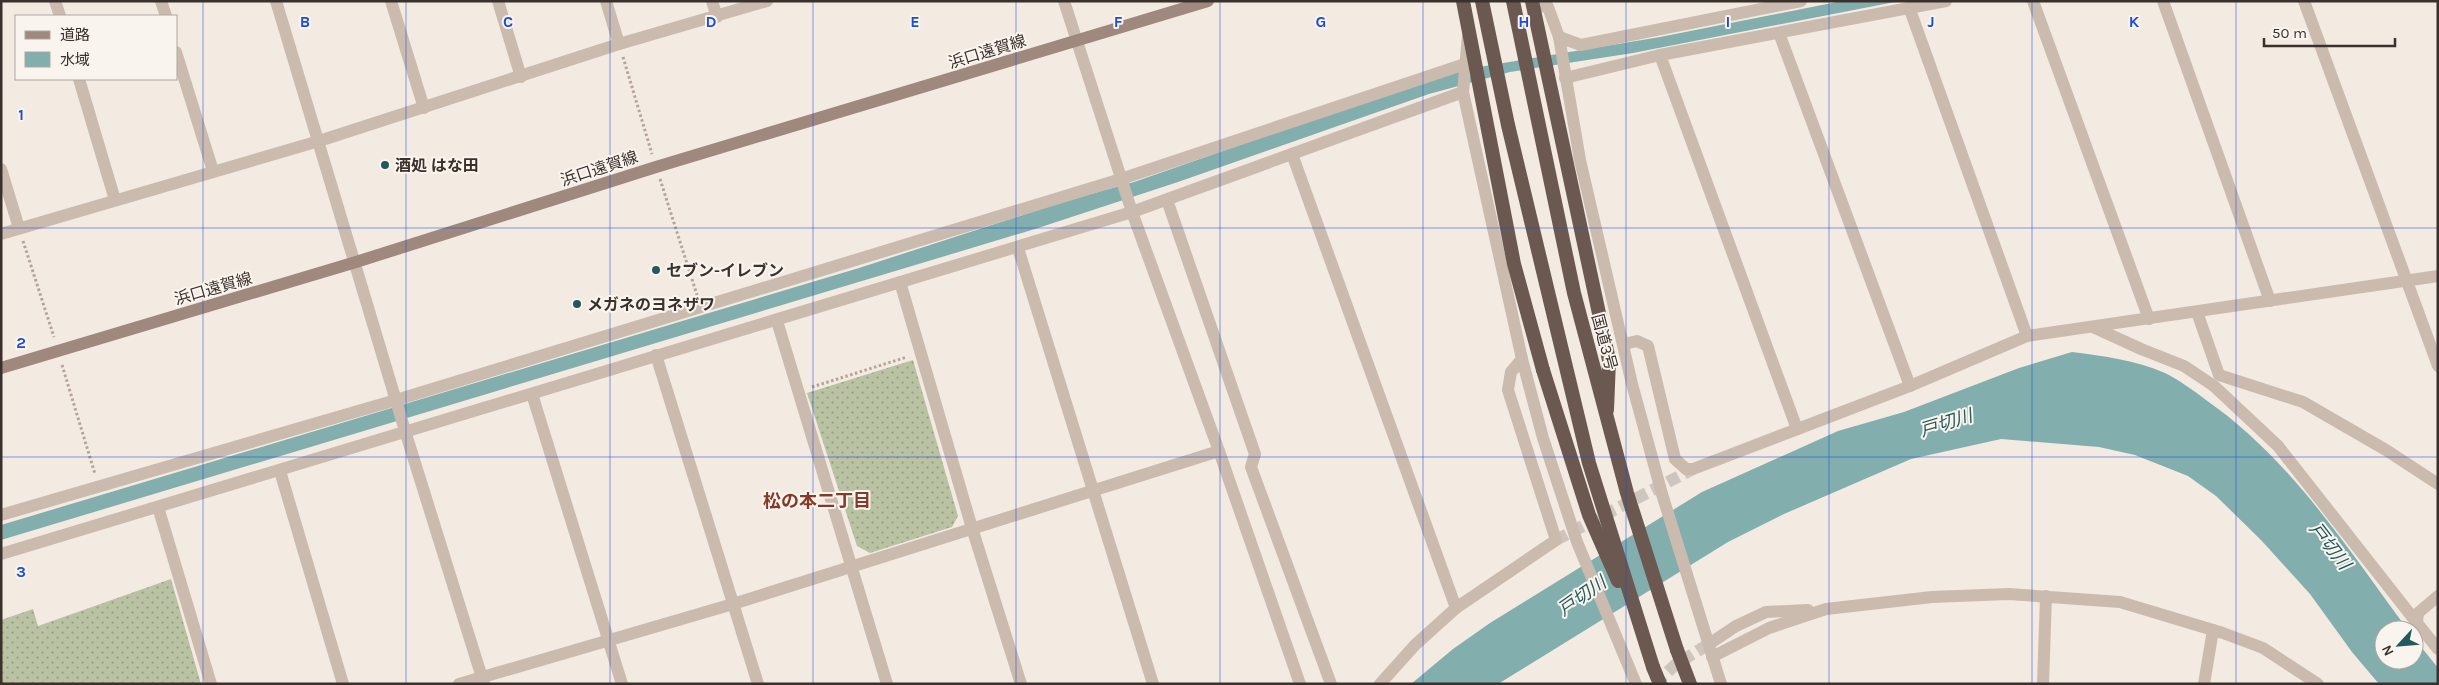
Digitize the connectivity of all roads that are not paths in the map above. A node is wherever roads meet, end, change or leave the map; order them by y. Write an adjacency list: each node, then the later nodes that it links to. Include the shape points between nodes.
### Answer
1 (55, 1): 21 (street)
2 (161, 1): 22 (street)
3 (276, 1): 37 (street)
4 (391, 1): 36 (street)
5 (498, 1): 32 (street)
6 (606, 1): 28 (street)
7 (712, 1): 23 (street)
8 (768, 1): 23 (street)
9 (1064, 1): 27 (street)
10 (1208, 1): 27 (main road, 浜口遠賀線)
11 (1463, 1): 24 (highway)
12 (1482, 1): 91 (highway, bridge, via 1508,125 1589,463)
13 (1512, 1): 67 (highway, 国道3号, bridge, via 1574,293)
14 (1801, 1): 26 (street, via 1581,45)
15 (1946, 1): 20 (street)
16 (2033, 1): 54 (street)
17 (2163, 1): 52 (street)
18 (2304, 1): 50 (street)
19 (1533, 3): 26 (street, via 1548,7); 67 (highway, bridge, via 1609,360)
20 (1908, 4): 25 (street); 57 (street)
21 (60, 15)
22 (166, 15)
23 (716, 17): 28 (street)
24 (1469, 25): 31 (street); 91 (highway, bridge, via 1514,264 1543,370 1589,515)
25 (1779, 33): 29 (street); 64 (street)
26 (1559, 37): 33 (street)
27 (1078, 40): 41 (street); 48 (main road, 浜口遠賀線, via 656,167)
28 (619, 44): 32 (street)
29 (1660, 55): 33 (street); 68 (street)
30 (178, 59): 40 (street)
31 (1465, 64): 35 (street); 41 (street)
32 (521, 76): 36 (street)
33 (1565, 78): 58 (street, via 1580,160)
34 (78, 80): 42 (street)
35 (1463, 92): 38 (street); 60 (street)
36 (424, 108): 37 (street)
37 (319, 141): 40 (street); 48 (street)
38 (1292, 154): 43 (street); 82 (street)
39 (1, 169): 45 (street)
40 (212, 171): 42 (street)
41 (1121, 179): 44 (street); 66 (street)
42 (115, 200): 45 (street)
43 (1167, 200): 44 (street); 103 (street, via 1255,454 1251,467)
44 (1132, 212): 47 (street); 70 (street)
45 (19, 228): 46 (street)
46 (1, 234)
47 (1018, 248): 51 (street); 73 (street)
48 (356, 262): 62 (main road, 浜口遠賀線); 66 (street)
49 (2438, 276): 50 (street)
50 (2407, 280): 52 (street); 61 (street)
51 (900, 282): 55 (street); 76 (street)
52 (2270, 301): 53 (street)
53 (2197, 312): 54 (street); 63 (street)
54 (2149, 319): 56 (street)
55 (776, 321): 59 (street); 78 (street)
56 (2093, 327): 57 (street); 63 (street)
57 (2026, 336): 64 (street)
58 (1624, 344): 68 (street, via 1637,341 1650,349 1675,459 1686,469); 92 (street, via 1662,494)
59 (656, 355): 65 (street); 81 (street)
60 (1522, 360): 82 (street, via 1511,372 1508,390 1556,540); 105 (street, via 1577,542)
61 (2438, 366)
62 (1, 368)
63 (2215, 379): 72 (street, via 2303,402); 84 (street, via 2278,446)
64 (1910, 386): 68 (street)
65 (532, 394): 69 (street); 88 (street)
66 (396, 400): 69 (street); 75 (street)
67 (1606, 415): 107 (highway, 国道3号, bridge, via 1627,493)
68 (1797, 429)
69 (406, 434): 71 (street); 93 (street)
70 (1219, 451): 73 (street); 102 (street)
71 (280, 471): 74 (street); 95 (street)
72 (2438, 484)
73 (1093, 490): 76 (street); 101 (street)
74 (158, 507): 77 (street); 94 (street)
75 (1, 515)
76 (972, 528): 78 (street); 100 (street)
77 (1, 554)
78 (850, 567): 81 (street); 99 (street)
79 (2046, 596): 83 (street, via 1932,597); 86 (street, via 2120,602); 109 (street)
80 (2438, 596): 85 (street, via 2418,613)
81 (733, 604): 88 (street); 98 (street)
82 (1456, 608): 104 (street, via 1414,645)
83 (1826, 609): 89 (street, via 1766,612); 92 (street, via 1768,628)
84 (2415, 620)
85 (2417, 620)
86 (2212, 630): 110 (street); 111 (street, via 2263,648)
87 (2424, 632): 90 (street)
88 (608, 641): 93 (street); 97 (street)
89 (1712, 642)
90 (2438, 649)
91 (1648, 651): 106 (highway, bridge)
92 (1712, 657): 108 (street)
93 (483, 680): 96 (street)
94 (211, 684)
95 (343, 684)
96 (459, 684)
97 (622, 684)
98 (758, 684)
99 (887, 684)
100 (1021, 684)
101 (1153, 684)
102 (1300, 684)
103 (1331, 684)
104 (1380, 684)
105 (1636, 684)
106 (1660, 684)
107 (1690, 684)
108 (1721, 684)
109 (2043, 684)
110 (2204, 684)
111 (2318, 684)

